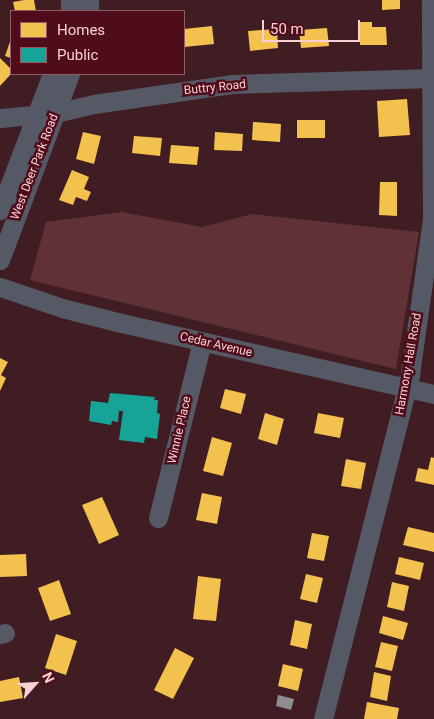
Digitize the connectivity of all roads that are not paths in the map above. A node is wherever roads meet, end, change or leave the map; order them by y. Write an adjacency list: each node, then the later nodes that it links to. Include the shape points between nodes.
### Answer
1 (431, 0): 4 (street, Harmony Hall Road)
2 (52, 75): 6 (street, West Deer Park Road)
3 (70, 75): 5 (street, West Deer Park Road)
4 (433, 78): 5 (street, Buttry Road, via 232,84 94,104); 8 (street, Harmony Hall Road)
5 (55, 113): 6 (street, Buttry Road); 10 (street, West Deer Park Road)
6 (36, 116): 7 (street, Buttry Road); 9 (street, West Deer Park Road)
7 (0, 118)
8 (433, 161): 13 (street, Harmony Hall Road, via 432,219)
9 (0, 210)
10 (0, 260)
11 (0, 288): 12 (street, Cedar Avenue, via 62,308)
12 (202, 342): 13 (street, Cedar Avenue); 15 (street, Winnie Place)
13 (407, 388): 14 (street, Cedar Avenue); 16 (street, Harmony Hall Road)
14 (434, 394)
15 (158, 518)
16 (323, 719)

